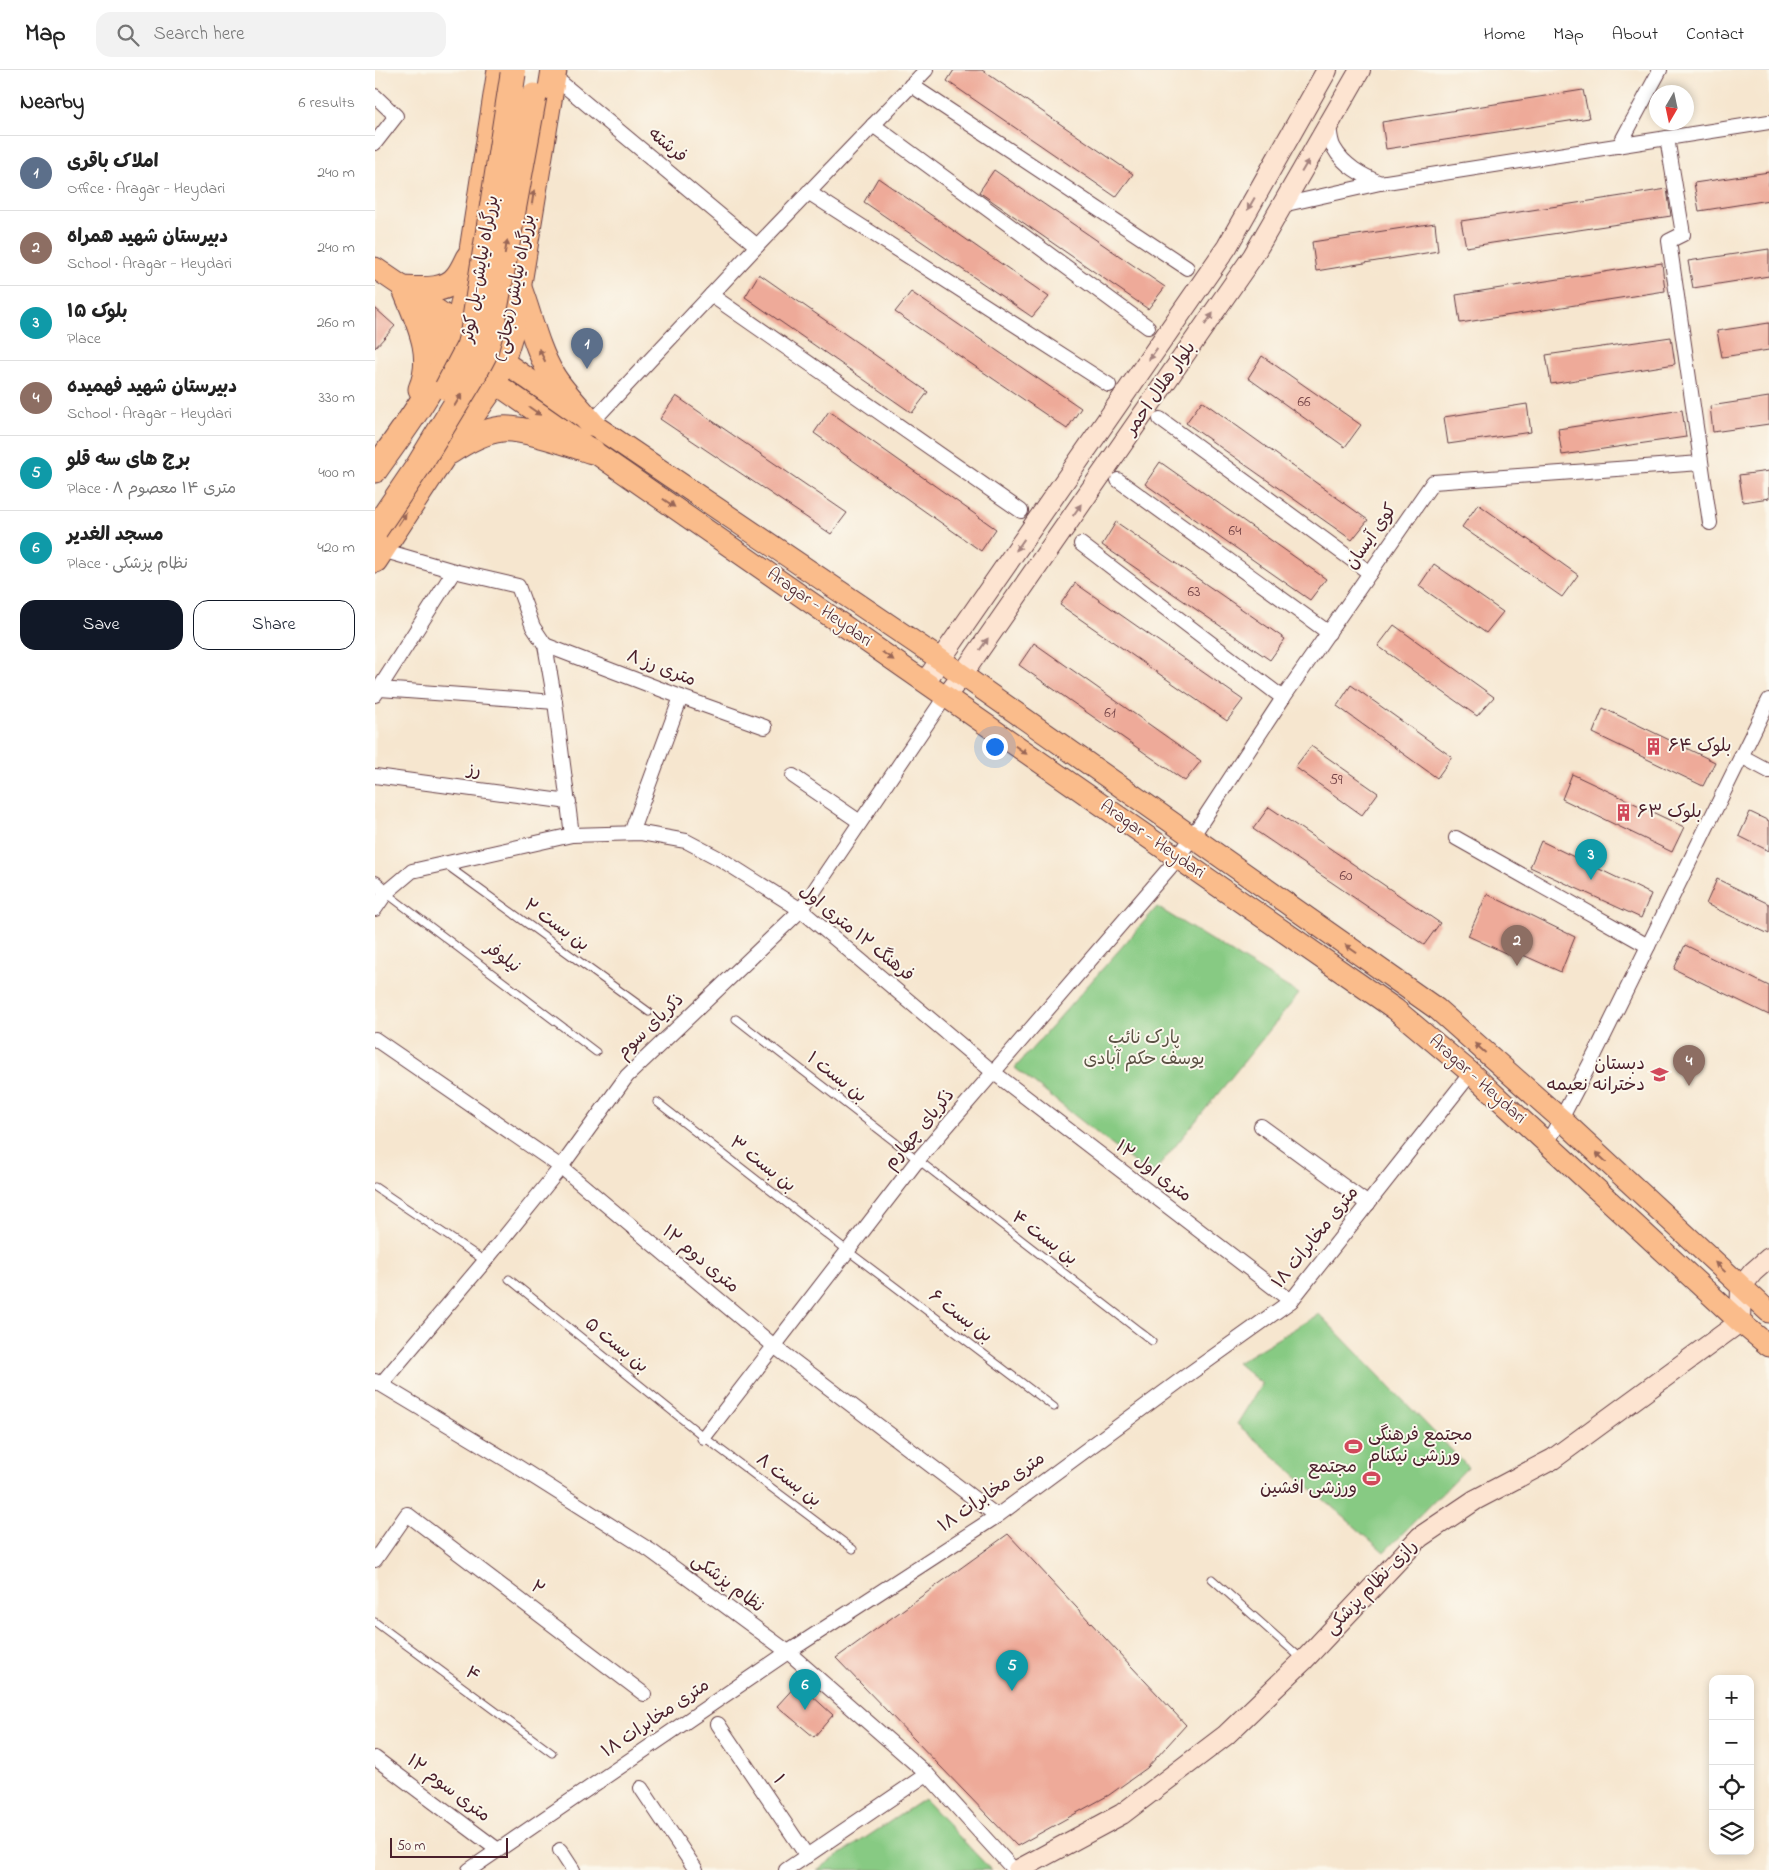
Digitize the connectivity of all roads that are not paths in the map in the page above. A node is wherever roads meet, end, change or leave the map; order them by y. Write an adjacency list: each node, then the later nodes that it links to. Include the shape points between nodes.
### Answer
1 (926, 70): 7 (street)
2 (1327, 70): 9 (main road, بلوار هلال احمر)
3 (1360, 70): 11 (main road, بلوار هلال احمر)
4 (1660, 70): 15 (street)
5 (509, 71): 21 (highway); 39 (highway, بزرگراه نیایش-پل کوثر, bridge, via 487,242 469,346 423,428)
6 (548, 72): 20 (street, فرشته); 24 (highway, بزرگراه نیایش (نجاتی), one-way to 6); 43 (highway, بزرگراه نیایش-پل کوثر, one-way to 6, bridge, via 419,465 484,356 534,96)
7 (911, 85): 12 (street); 23 (street)
8 (375, 96): 14 (street, via 396,116)
9 (1304, 110): 11 (main road); 16 (main road, بلوار هلال احمر)
10 (1769, 122): 13 (street)
11 (1329, 124): 17 (street, via 1333,146 1345,162); 19 (main road, بلوار هلال احمر, one-way to 11)
12 (873, 125): 18 (street); 27 (street)
13 (1667, 138): 15 (street); 36 (street, via 1683,234 1669,241)
14 (375, 143)
15 (1619, 146): 17 (street)
16 (1265, 180): 19 (main road); 48 (main road, بلوار هلال احمر, one-way to 48, via 1222,254)
17 (1380, 183): 19 (street)
18 (808, 192): 20 (street); 30 (street)
19 (1285, 200): 49 (main road, بلوار هلال احمر, one-way to 19, via 1253,256)
20 (757, 246): 26 (street)
21 (472, 250): 25 (highway, via 458,277 447,286); 28 (highway)
22 (375, 268): 25 (main road)
23 (1187, 268)
24 (519, 285): 29 (highway, بزرگراه نیایش (نجاتی), via 511,332); 32 (highway, one-way to 24, via 553,376 533,335)
25 (405, 289): 28 (main road); 33 (highway, via 424,335 427,355 425,380)
26 (711, 295): 32 (street); 40 (street)
27 (1148, 327)
28 (450, 347): 29 (main road); 33 (highway)
29 (499, 372): 32 (main road, Aragar - Heydari); 34 (main road, Aragar - Heydari, one-way to 34); 35 (highway, بزرگراه نیایش (نجاتی))
30 (1109, 385)
31 (1160, 419): 45 (street)
32 (591, 423): 48 (main road, Aragar - Heydari)
33 (403, 430): 35 (highway, via 423,420 433,421 445,435); 37 (highway)
34 (592, 451): 35 (highway, via 525,432 502,429 467,441); 50 (main road, Aragar - Heydari, one-way to 50)
35 (444, 455): 43 (highway, بزرگراه نیایش (نجاتی), one-way to 35)
36 (1701, 463): 41 (street); 45 (street, کوی آیسان, via 1433,482)
37 (375, 470)
38 (1118, 480): 46 (street)
39 (375, 500)
40 (1021, 511)
41 (1710, 522)
42 (1081, 544): 54 (street)
43 (377, 546): 44 (street)
44 (454, 571): 47 (street, via 518,586 533,627); 51 (street)
45 (1370, 573): 46 (street, کوی آیسان)
46 (1329, 632): 54 (street, کوی آیسان)
47 (545, 644): 52 (street, ۸ متری رز); 56 (street)
48 (941, 660): 49 (main road, Aragar - Heydari); 50 (main road, بلوار هلال احمر)
49 (962, 676): 53 (main road, بلوار هلال احمر); 66 (main road, Aragar - Heydari)
50 (925, 682): 53 (main road, Aragar - Heydari)
51 (377, 692): 56 (street)
52 (681, 697): 57 (street, ۸ متری رز); 64 (street)
53 (945, 697): 63 (street, ذکریای سوم); 68 (main road, Aragar - Heydari, one-way to 68)
54 (1283, 698): 66 (street, کوی آیسان)
55 (1769, 700): 58 (street)
56 (555, 702): 62 (street)
57 (765, 727)
58 (1741, 756): 59 (street); 74 (street)
59 (1769, 771)
60 (375, 776): 62 (street, رز)
61 (793, 776): 63 (street)
62 (569, 802): 65 (street)
63 (860, 822): 73 (street, ذکریای سوم)
64 (631, 833): 65 (street, فرهنگ ۱۲ متری اول); 73 (street, فرهنگ ۱۲ متری اول, via 686,840)
65 (572, 835): 69 (street, فرهنگ ۱۲ متری اول)
66 (1191, 837): 68 (street, کوی آیسان); 82 (main road, Aragar - Heydari, one-way to 66, via 1437,1009)
67 (1456, 838): 74 (street)
68 (1178, 858): 79 (street, ذکریای چهارم); 80 (main road, Aragar - Heydari, via 1395,1009)
69 (445, 864): 71 (street, فرهنگ ۱۲ متری اول, via 412,872); 75 (lane, بن بست ۲)
70 (375, 884): 71 (street)
71 (386, 893): 72 (street, فرهنگ ۱۲ متری اول); 78 (lane, نیلوفر)
72 (375, 909)
73 (801, 910): 79 (street, فرهنگ ۱۲ متری اول); 86 (street, ذکریای سوم, via 627,1076)
74 (1648, 946): 82 (street)
75 (649, 1012)
76 (736, 1019): 85 (lane, بن بست ۱)
77 (375, 1039): 86 (street, ۱۲ متری دوم)
78 (596, 1052)
79 (993, 1072): 85 (street, ذکریای چهارم); 94 (street, ۱۲ متری اول)
80 (1471, 1073): 84 (main road, Aragar - Heydari); 88 (street, ۱۸ متری مخابرات)
81 (657, 1102): 89 (lane, بن بست ۳)
82 (1561, 1119): 84 (street); 93 (main road, Aragar - Heydari, one-way to 82)
83 (1261, 1126): 88 (street)
84 (1547, 1143): 96 (main road, Aragar - Heydari)
85 (917, 1161): 89 (street, ذکریای چهارم); 97 (lane, بن بست ۴)
86 (561, 1168): 91 (street, ذکریای سوم); 98 (street, ۱۲ متری دوم)
87 (375, 1186): 91 (lane)
88 (1368, 1204): 94 (street, ۱۸ متری مخابرات)
89 (848, 1251): 98 (street, ذکریای چهارم); 101 (lane, بن بست ۶)
90 (1769, 1258): 93 (main road)
91 (485, 1261): 100 (street, ذکریای سوم)
92 (509, 1279): 102 (lane, بن بست ۵)
93 (1741, 1287): 95 (main road, Aragar - Heydari); 96 (main road)
94 (1291, 1302): 103 (street, ۱۸ متری مخابرات, via 1174,1384)
95 (1769, 1312)
96 (1741, 1322): 99 (main road, Aragar - Heydari); 109 (main road, رازی-نظام پزشکی, via 1553,1460 1475,1500 1421,1536)
97 (1152, 1341)
98 (774, 1346): 102 (street, ذکریای چهارم); 103 (street, ۱۲ متری دوم)
99 (1769, 1346)
100 (378, 1383): 108 (street, نظام پزشکی, via 651,1551)
101 (1054, 1407)
102 (704, 1436): 104 (lane, بن بست ۸)
103 (997, 1516): 108 (street, ۱۸ متری مخابرات)
104 (853, 1549)
105 (375, 1560): 110 (street, ۲, via 407,1514)
106 (1212, 1578): 109 (lane)
107 (375, 1622): 112 (lane, ۴)
108 (787, 1652): 114 (street, نظام پزشکی); 116 (street, ۱۸ متری مخابرات)
109 (1304, 1660): 124 (main road, رازی-نظام پزشکی, via 1226,1735 1163,1784 1122,1814)
110 (644, 1694)
111 (717, 1724): 118 (street, ۱)
112 (552, 1753)
113 (375, 1758): 116 (street, ۱۲ متری سوم)
114 (927, 1774): 118 (street); 123 (street, نظام پزشکی)
115 (641, 1788): 121 (street)
116 (498, 1850): 119 (street, ۱۸ متری مخابرات)
117 (561, 1850): 120 (street)
118 (807, 1856): 122 (street)
119 (469, 1870)
120 (573, 1870)
121 (696, 1870)
122 (786, 1870)
123 (1014, 1870)
124 (1019, 1870)

